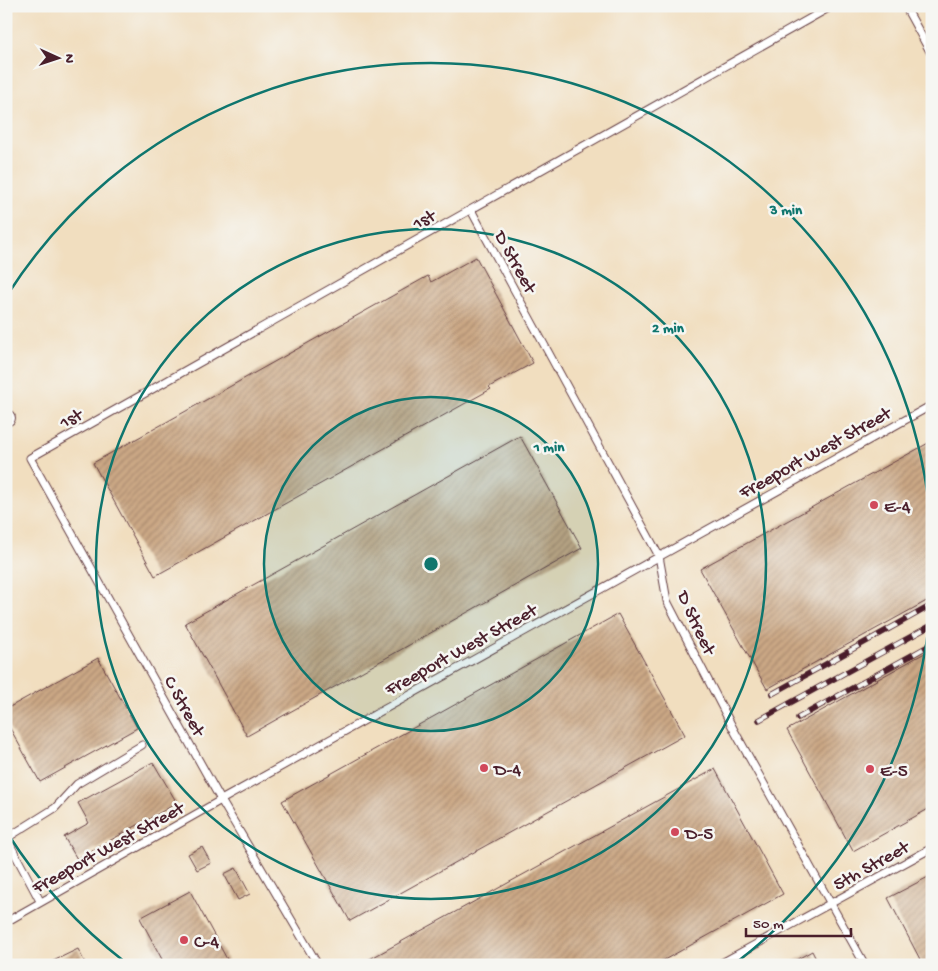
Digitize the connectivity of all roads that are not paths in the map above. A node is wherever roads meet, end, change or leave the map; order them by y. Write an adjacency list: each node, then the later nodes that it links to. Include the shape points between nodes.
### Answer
1 (832, 6): 4 (lane, 1st)
2 (905, 6): 3 (lane)
3 (932, 55)
4 (471, 210): 6 (lane, 1st); 7 (lane, D Street)
5 (932, 405): 7 (lane, Freeport West Street)
6 (30, 458): 9 (lane, C Street)
7 (659, 556): 9 (lane, Freeport West Street); 13 (lane, D Street, via 667,601 735,732)
8 (142, 745): 10 (lane, via 77,784 55,808)
9 (221, 800): 12 (lane, Freeport West Street); 15 (lane, C Street)
10 (6, 838): 12 (lane)
11 (932, 848): 13 (lane, 5th Street)
12 (40, 902): 14 (lane, Freeport West Street)
13 (831, 904): 16 (lane, 5th Street); 17 (lane, D Street)
14 (6, 922)
15 (318, 965)
16 (718, 965)
17 (865, 965)

